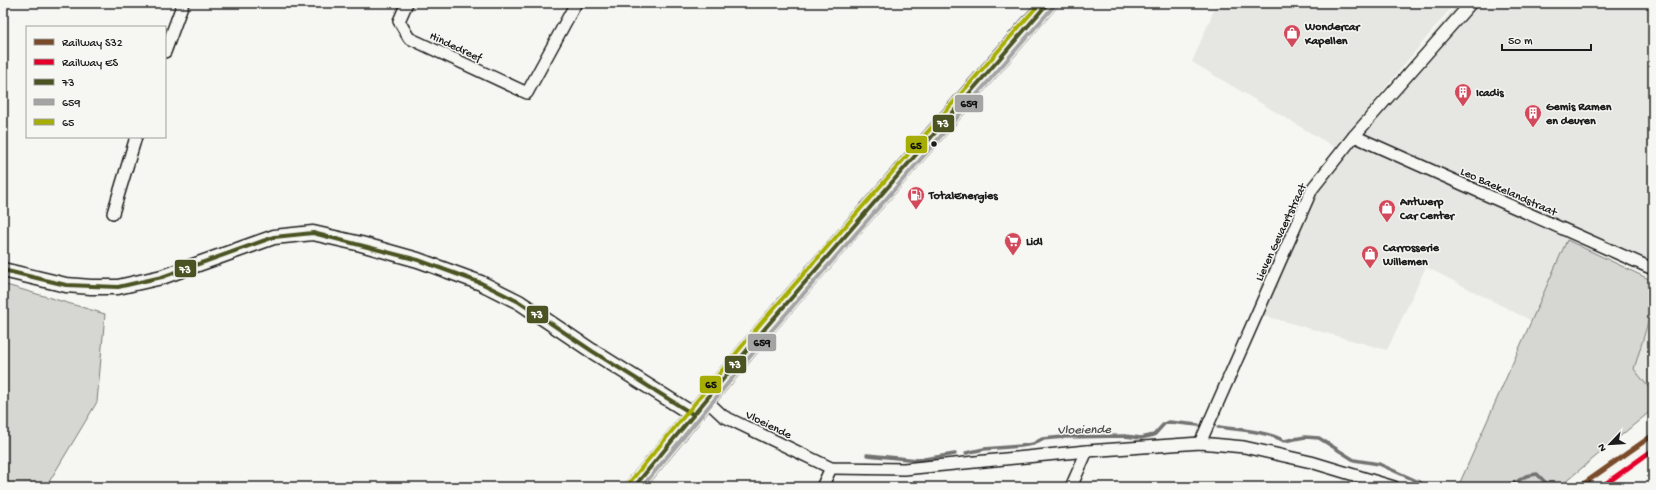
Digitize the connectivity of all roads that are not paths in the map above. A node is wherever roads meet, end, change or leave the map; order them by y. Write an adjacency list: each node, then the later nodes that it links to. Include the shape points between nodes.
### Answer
1 (183, 3): 6 (street)
2 (407, 3): 3 (street, Hindedreef, via 399,21 409,38 527,93)
3 (576, 3)
4 (1048, 3): 12 (main road, via 767,326)
5 (1471, 3): 7 (street, Lieven Gevaertstraat)
6 (166, 49)
7 (1354, 136): 10 (street, Leo Baekelandstraat); 14 (street, Lieven Gevaertstraat, via 1312,189)
8 (136, 138): 9 (street)
9 (112, 213)
10 (1653, 269)
11 (3, 270): 13 (street, via 66,285 118,286 162,277 274,237 313,233 418,260 494,289 519,302)
12 (706, 400): 13 (main road); 16 (street, Vloeiende, via 723,416)
13 (694, 415): 17 (main road)
14 (1200, 443): 15 (street, Vloeiende); 20 (street, Vloeiende, via 1244,447 1311,462)
15 (1087, 450): 16 (street, Vloeiende, via 904,469); 19 (street)
16 (830, 468): 18 (street)
17 (634, 487)
18 (822, 487)
19 (1071, 487)
20 (1394, 487)

